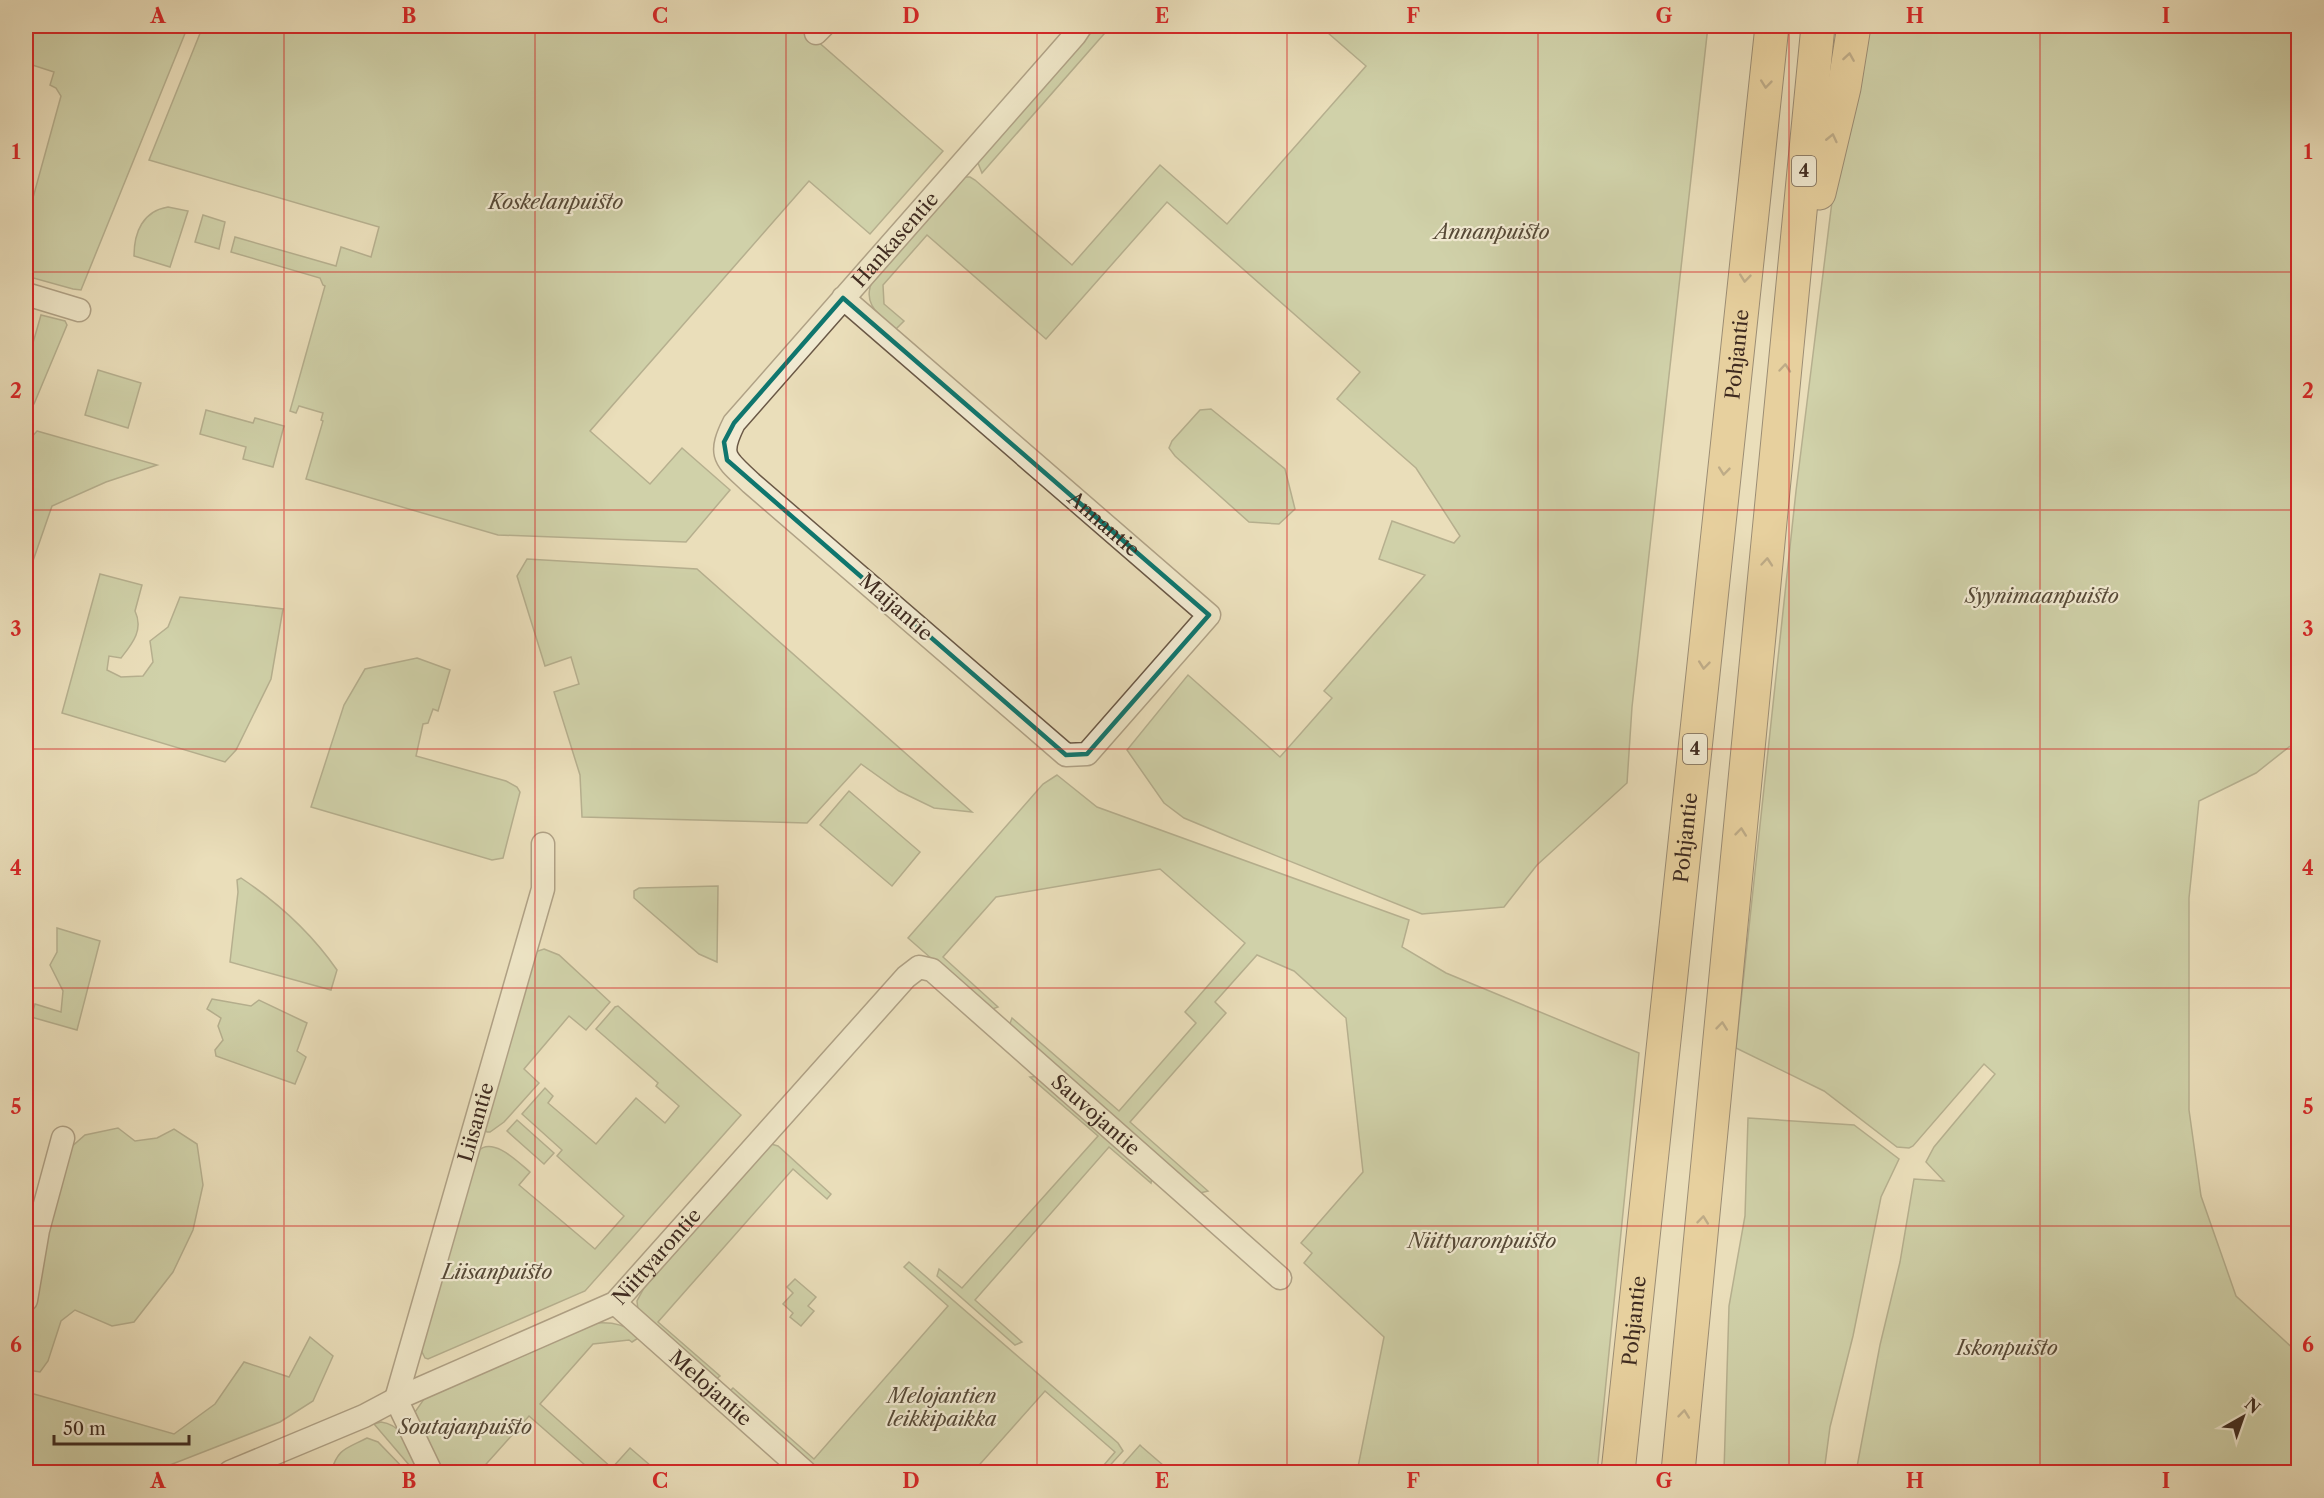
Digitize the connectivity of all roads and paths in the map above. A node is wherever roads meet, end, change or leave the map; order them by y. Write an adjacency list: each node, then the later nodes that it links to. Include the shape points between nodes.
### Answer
1 (1081, 26): 6 (street, Hankasentie)
2 (1772, 26): 21 (highway, Pohjantie / 4, one-way to 21)
3 (1818, 26): 8 (highway, 4)
4 (1854, 26): 8 (highway, one-way to 4, via 1844,88)
5 (26, 294): 7 (street)
6 (843, 298): 9 (street, Hankasentie, via 734,423 724,442); 10 (street, Annantie, via 1209,615 1087,754)
7 (79, 310)
8 (1789, 317): 22 (highway, 4, one-way to 8)
9 (727, 460): 10 (street, Maijantie)
10 (1066, 755)
11 (543, 844): 17 (street, Liisantie, via 543,889)
12 (906, 976): 14 (street, Sauvojantie, via 919,968 932,970); 16 (street, Niittyarontie)
13 (63, 1138): 15 (street, via 38,1230)
14 (1280, 1278)
15 (26, 1300)
16 (615, 1303): 17 (street, Niittyarontie); 20 (street, Melojantie)
17 (396, 1399): 18 (street, Niittyarontie); 19 (street)
18 (230, 1473)
19 (430, 1473)
20 (805, 1473)
21 (1618, 1473)
22 (1678, 1473)

